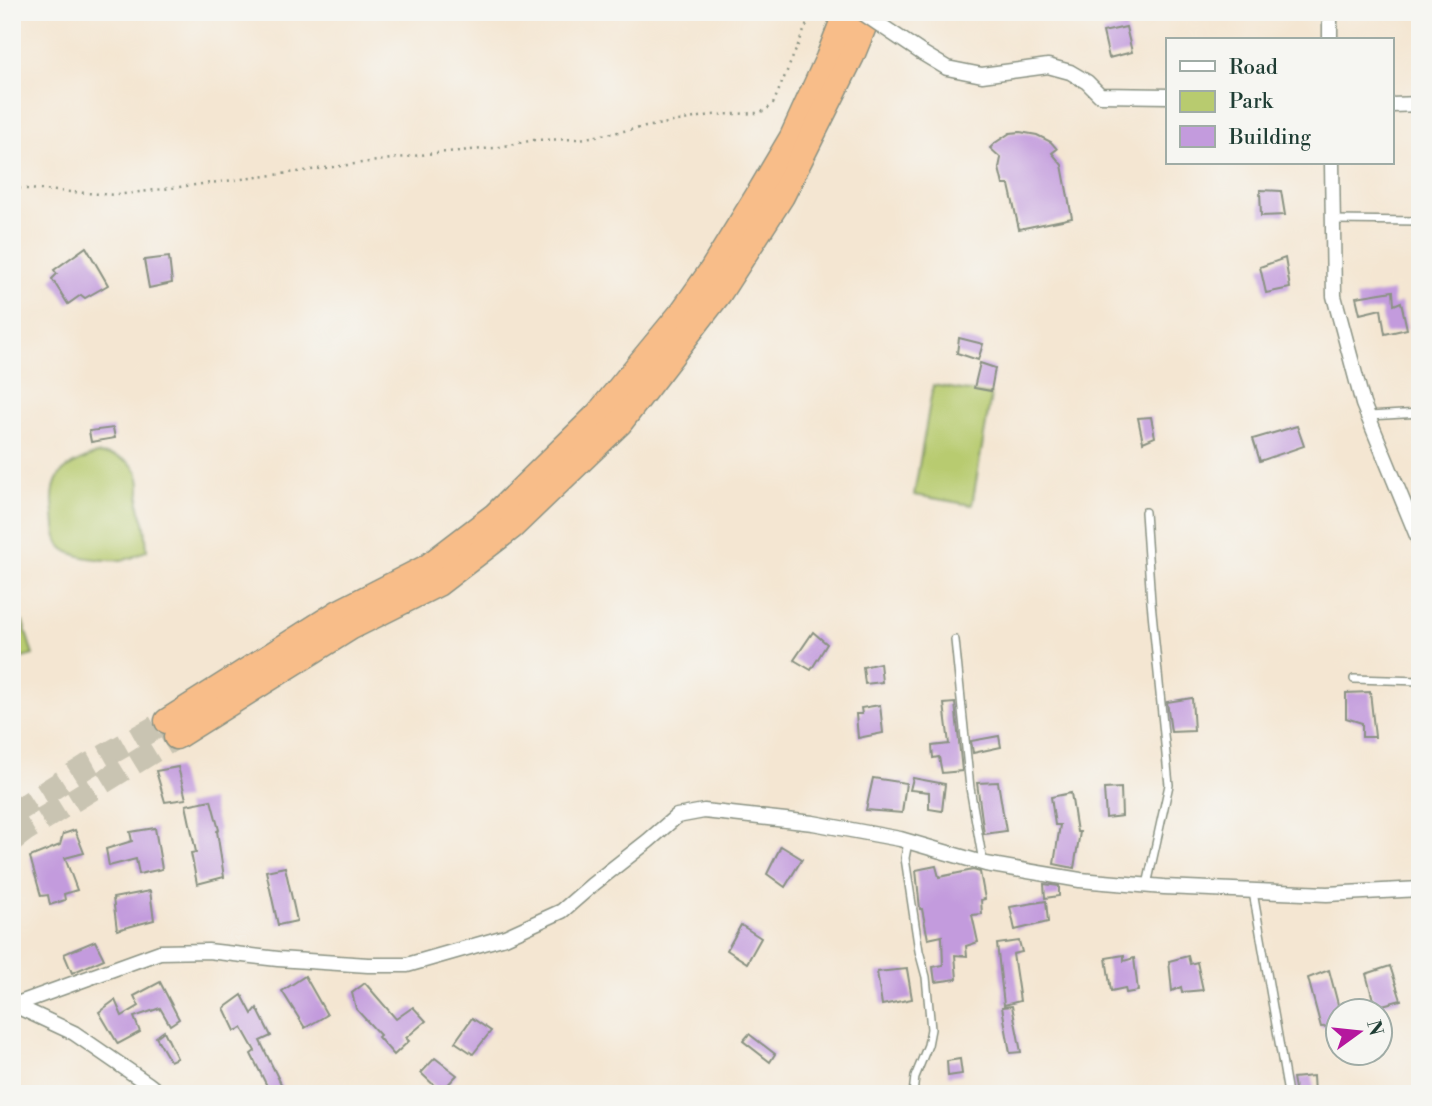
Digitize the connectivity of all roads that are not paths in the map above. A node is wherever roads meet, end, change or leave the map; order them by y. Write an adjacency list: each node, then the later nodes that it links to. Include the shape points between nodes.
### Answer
1 (846, 12): 3 (highway, via 792,137 750,208 681,312 597,415 495,515 427,567 340,612 171,729 438,584 512,527 620,423 719,294 782,196)
2 (861, 12): 6 (street, bridge, via 947,68 982,75 1048,66 1070,72 1100,95)
3 (870, 12)
4 (1330, 12): 5 (street)
5 (1330, 38)
6 (1166, 96)
7 (1420, 104): 8 (street)
8 (1394, 105)
9 (1332, 164): 10 (street)
10 (1332, 220): 11 (lane); 13 (street, via 1334,296)
11 (1420, 221)
12 (1420, 413): 13 (lane)
13 (1368, 416): 15 (street)
14 (1145, 512): 21 (lane, via 1168,785)
15 (1420, 543)
16 (955, 640): 20 (lane, via 970,788)
17 (1354, 679): 18 (lane)
18 (1420, 681)
19 (909, 841): 20 (street); 24 (street, via 813,823 704,811 677,816 562,911 505,937 407,965 208,951 160,952); 27 (lane, via 905,858 931,1029)
20 (983, 863): 21 (street, via 1080,880)
21 (1147, 885): 23 (street)
22 (1420, 889): 23 (street, via 1327,894)
23 (1253, 891): 25 (lane)
24 (14, 1005): 26 (street, via 74,1033)
25 (1287, 1088)
26 (161, 1094)
27 (913, 1094)

